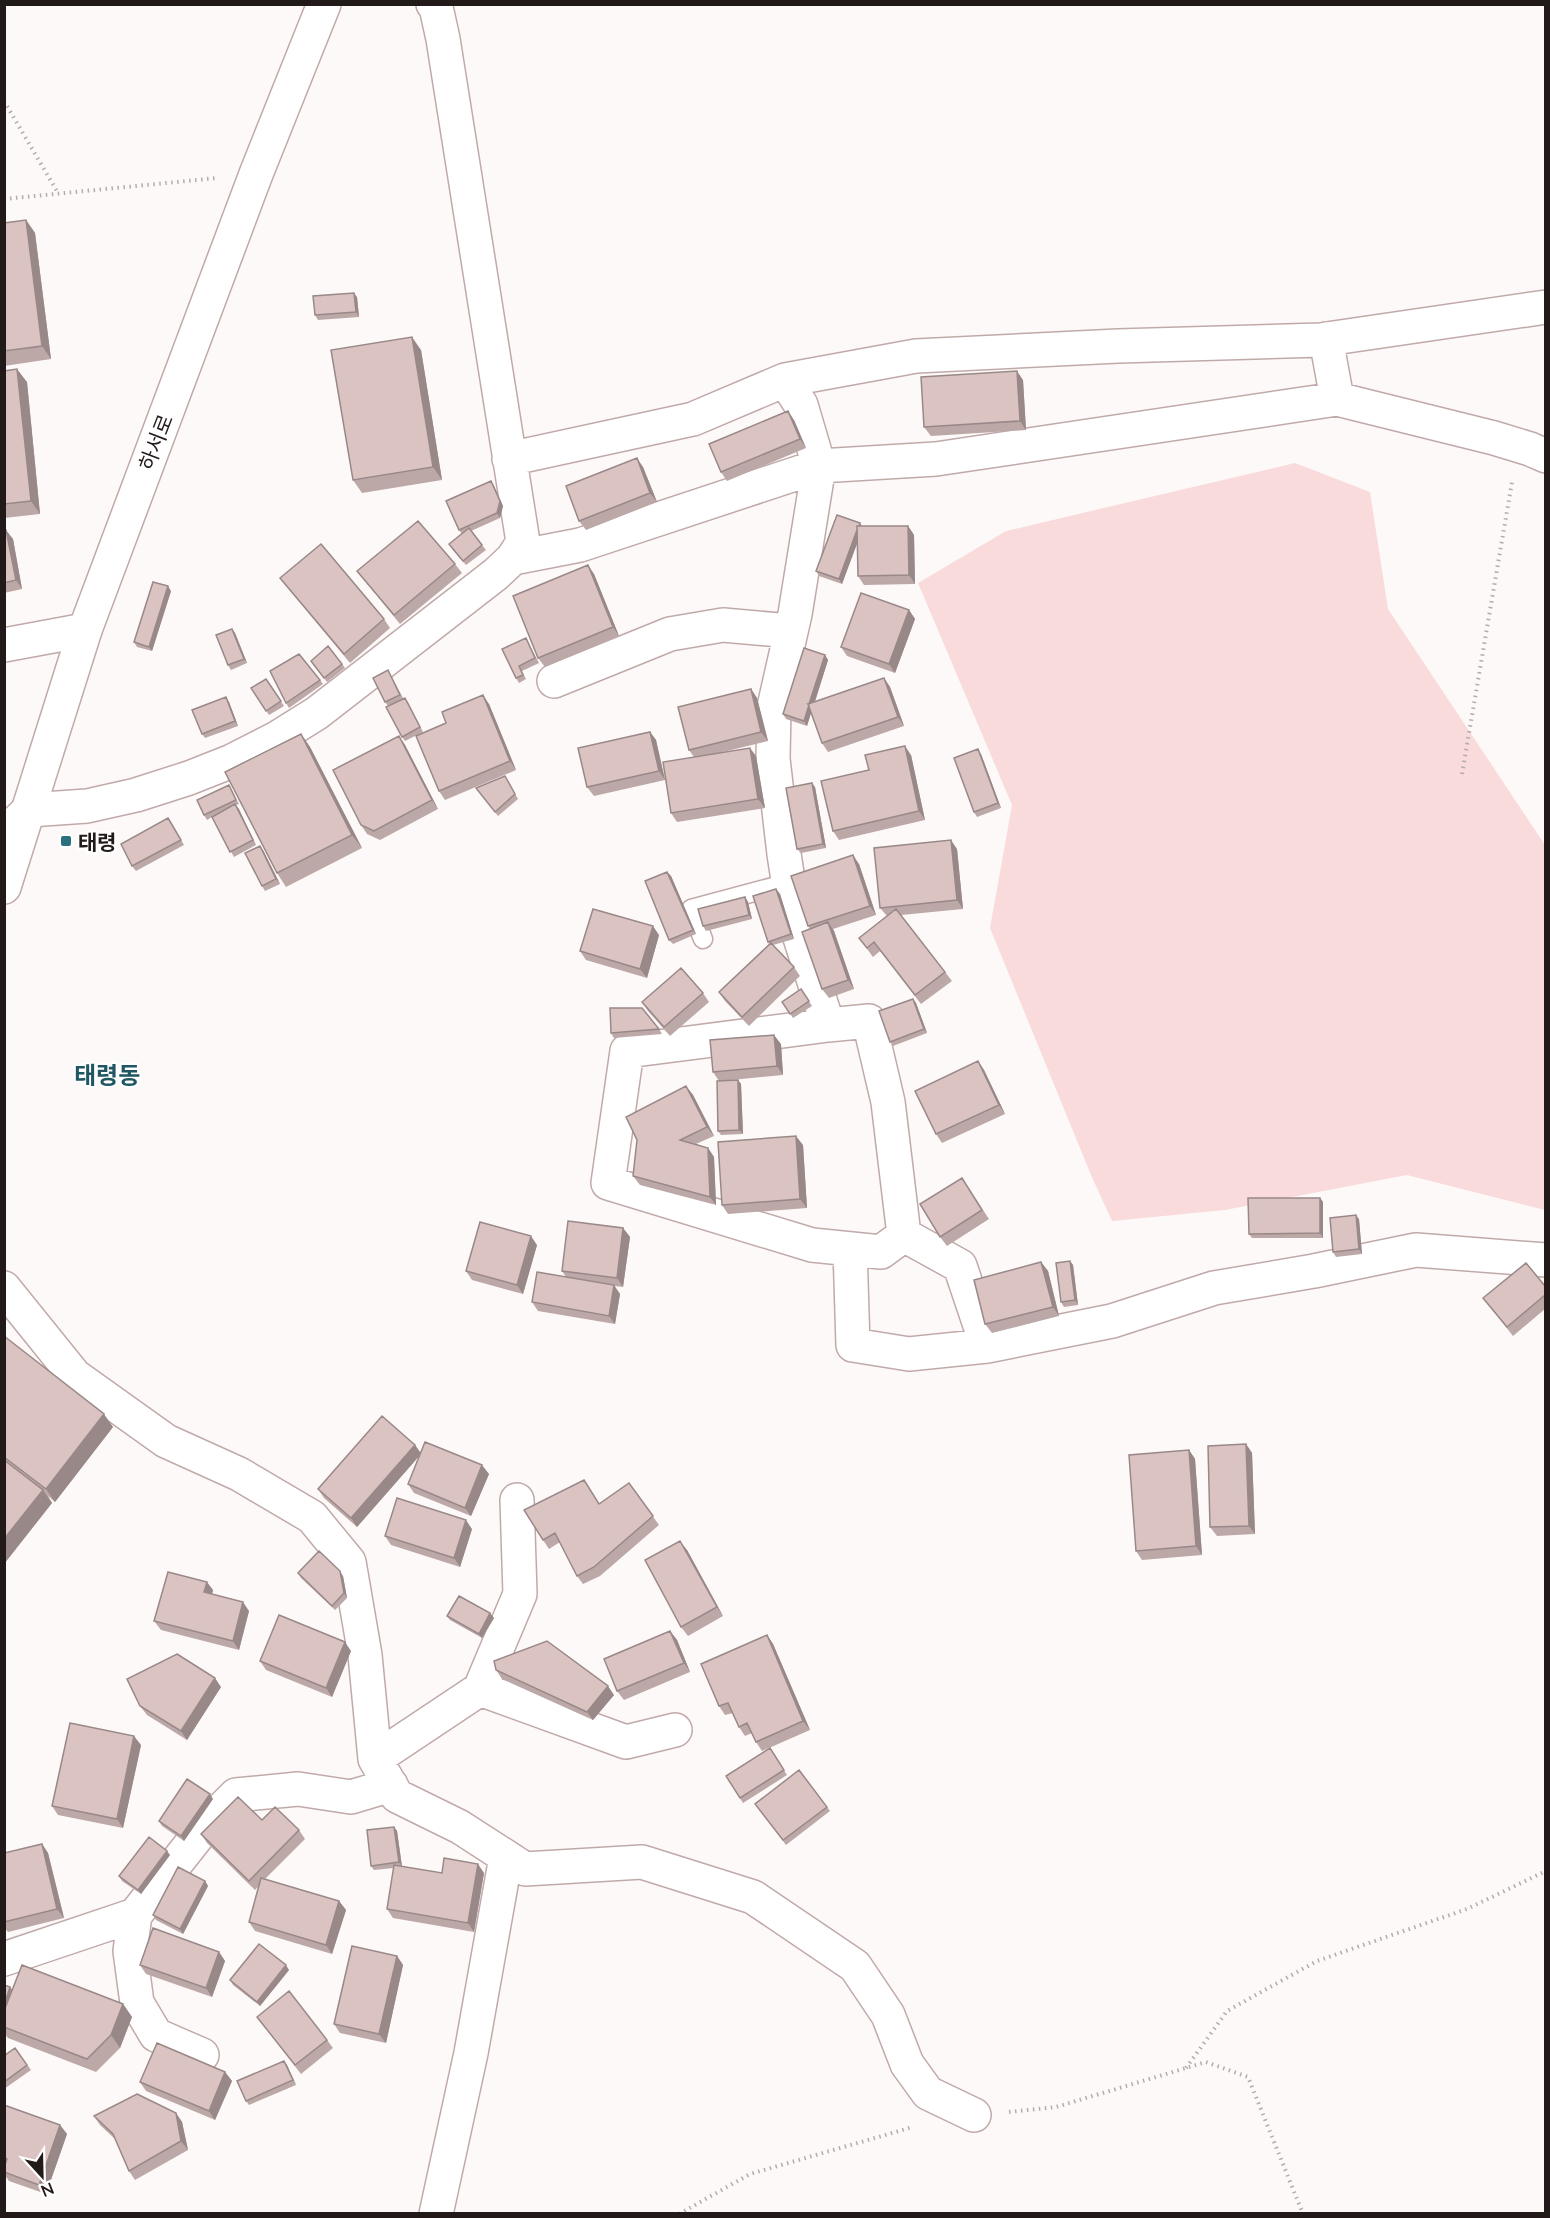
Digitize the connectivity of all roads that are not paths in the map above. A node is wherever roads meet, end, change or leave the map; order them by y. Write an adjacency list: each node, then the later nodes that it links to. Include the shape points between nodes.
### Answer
1 (324, 4): 11 (street, 하서로)
2 (433, 4): 8 (street, via 443,39)
3 (1545, 306): 4 (street)
4 (1326, 339): 5 (street, via 916,356); 6 (street)
5 (785, 380): 8 (street, via 693,419); 9 (street, via 801,405)
6 (1337, 399): 7 (street); 9 (street, via 936,459)
7 (1532, 451)
8 (509, 459): 10 (street, via 523,542)
9 (819, 466): 10 (street, via 580,545); 12 (street)
10 (513, 558): 15 (street, via 317,713 277,738 221,765 136,795 87,806)
11 (85, 630): 13 (street); 15 (street, 하서로)
12 (791, 632): 14 (street, via 723,625 670,634); 17 (street, via 774,707 773,759)
13 (4, 645)
14 (554, 681)
15 (29, 810): 16 (street); 18 (street, 하서로)
16 (4, 834)
17 (788, 883): 19 (lane, via 691,909); 20 (street, via 794,919)
18 (4, 886)
19 (703, 939)
20 (828, 1025): 21 (street, via 869,1021 888,1102); 22 (street, via 627,1051 608,1183 812,1245)
21 (904, 1235): 22 (street, via 881,1252); 25 (street, via 960,1266)
22 (850, 1249): 25 (street, via 853,1345 909,1353)
23 (1545, 1260): 25 (street, via 1416,1250 1214,1287 1112,1321)
24 (4, 1288): 29 (street, via 75,1376 166,1441 239,1473 312,1517 349,1562)
25 (987, 1346)
26 (517, 1500): 27 (street, via 520,1594)
27 (480, 1689): 28 (street, via 626,1742); 29 (street)
28 (675, 1730)
29 (383, 1772): 30 (street, via 397,1796 460,1827); 31 (street, via 351,1797 298,1789 236,1795 207,1824)
30 (506, 1857): 34 (street, via 525,1869 642,1862 753,1897 855,1966 888,2015 908,2064 928,2093); 35 (street, via 471,2053)
31 (135, 1916): 32 (street); 33 (street, via 130,1951 137,2003 156,2035)
32 (4, 1959)
33 (202, 2055)
34 (974, 2115)
35 (436, 2214)

